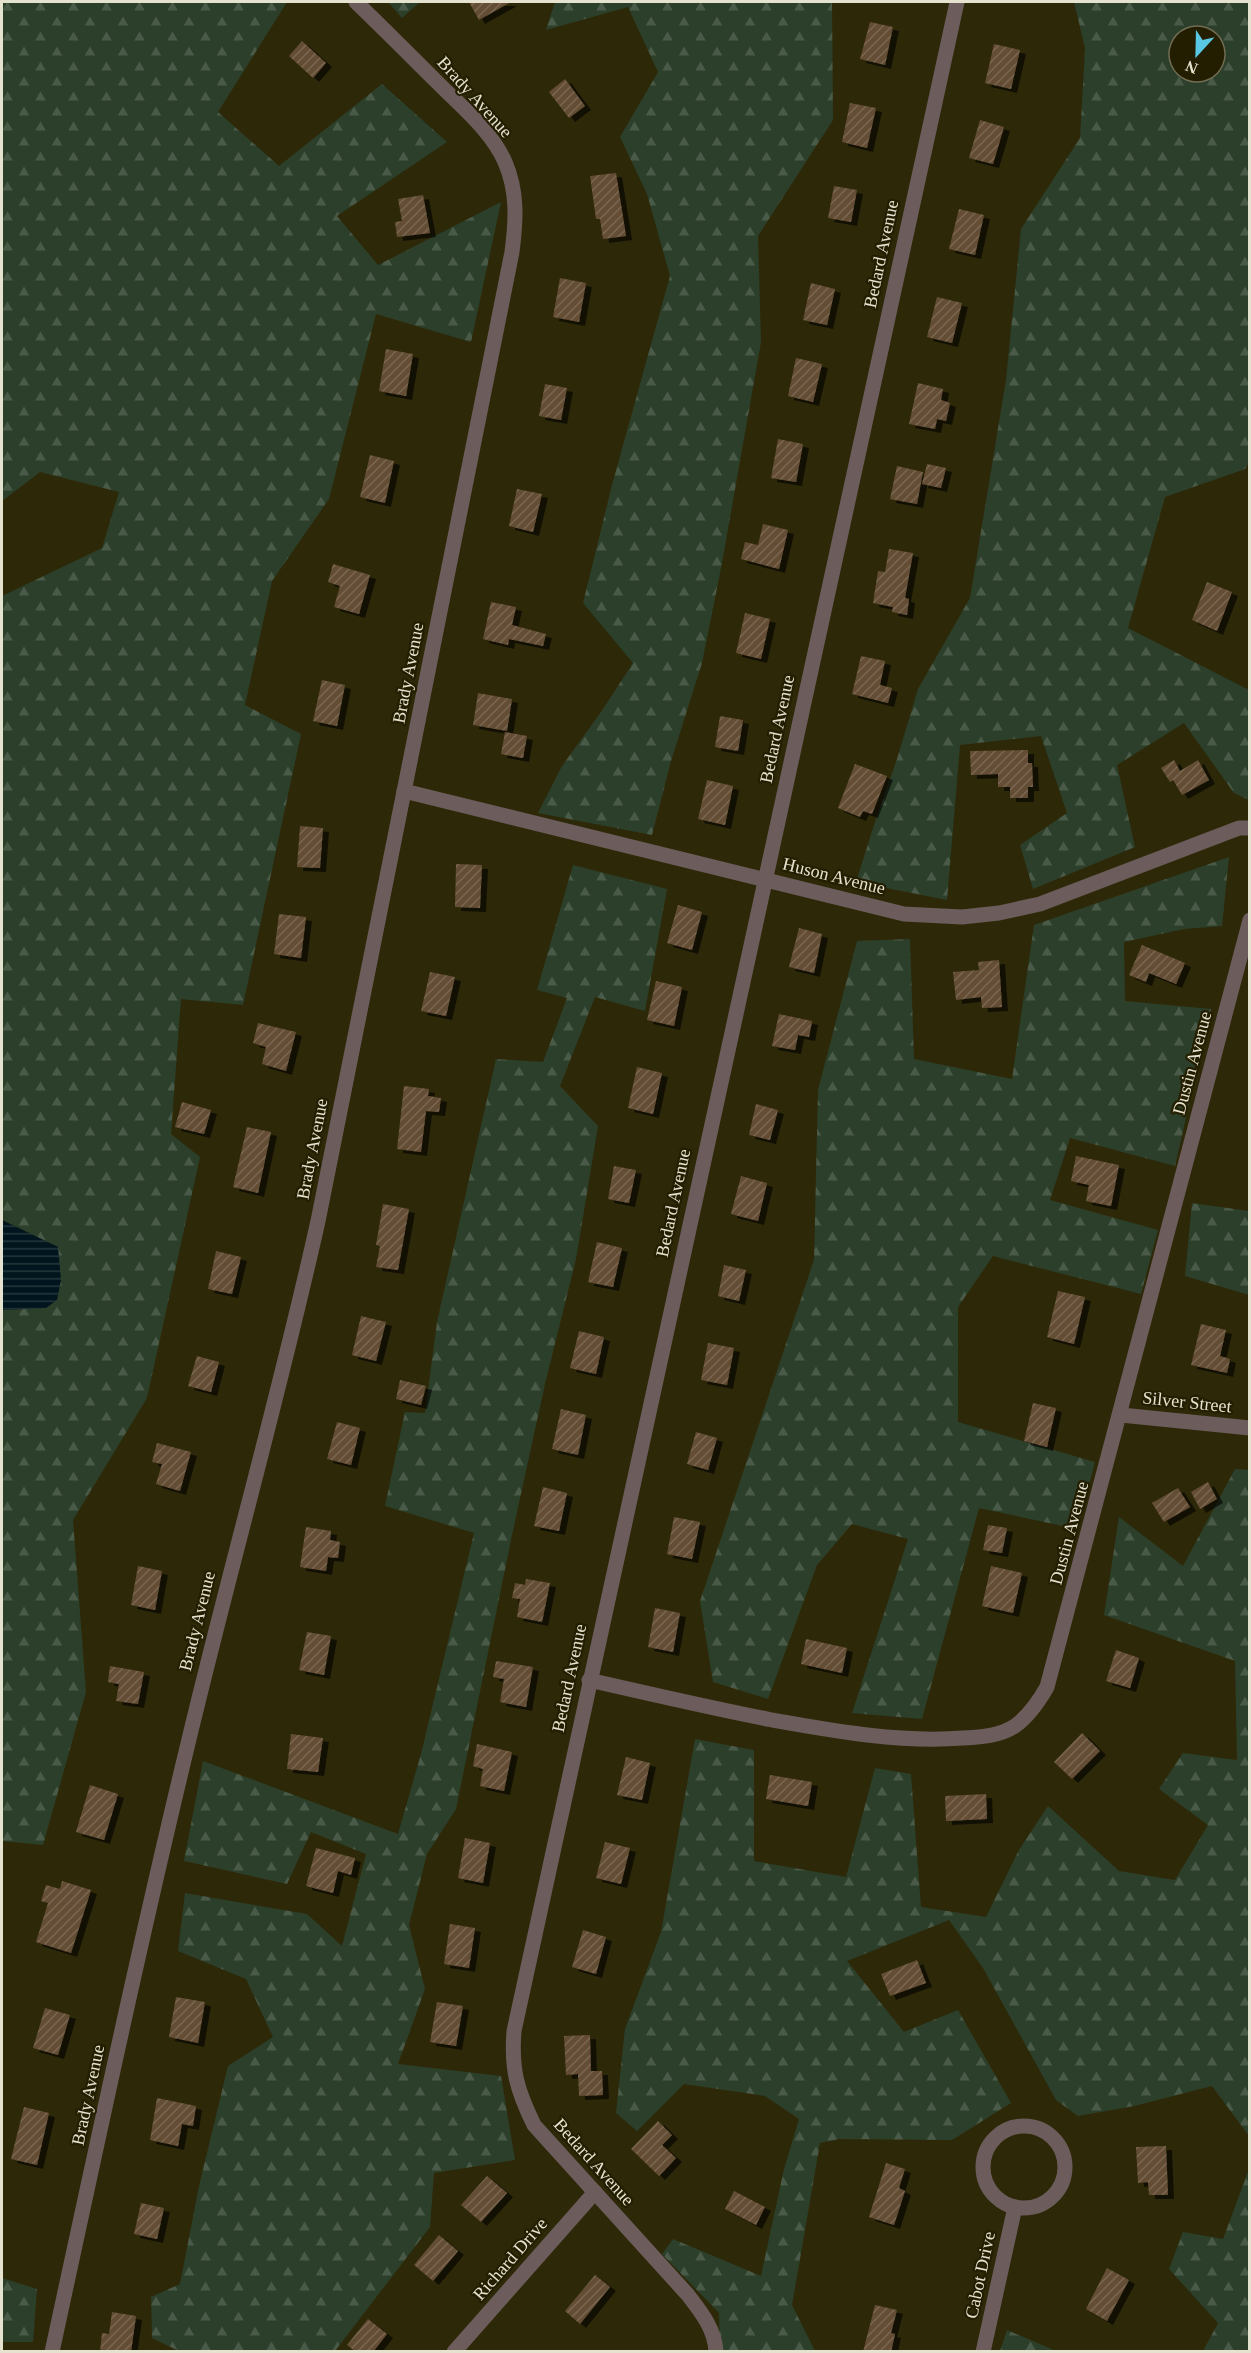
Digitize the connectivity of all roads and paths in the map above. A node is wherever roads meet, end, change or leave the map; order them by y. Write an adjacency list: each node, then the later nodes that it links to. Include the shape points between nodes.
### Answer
1 (356, 2): 3 (street, Brady Avenue, via 494,142 505,161 516,202 512,252)
2 (957, 2): 5 (street, Bedard Avenue)
3 (404, 791): 5 (street, Huson Avenue); 12 (street, Brady Avenue, via 299,1306 167,1830)
4 (1250, 828): 5 (street, Huson Avenue, via 1239,828 1040,904 962,917 904,914)
5 (764, 878): 9 (street, Bedard Avenue)
6 (1250, 920): 7 (street, Dustin Avenue)
7 (1121, 1414): 8 (street, Silver Street); 9 (street, Dustin Avenue, via 1047,1687 1037,1705 1015,1726 990,1736 940,1740 878,1736 699,1706)
8 (1250, 1428)
9 (589, 1680): 10 (street, Bedard Avenue, via 519,2000 512,2059 519,2095 534,2125)
10 (595, 2192): 13 (street, Richard Drive); 14 (street, Bedard Avenue, via 706,2318)
11 (1015, 2207): 11 (street, via 1034,2206 1051,2198 1064,2177 1065,2164 1056,2140 1033,2127 1005,2130 986,2151 983,2165 991,2192); 15 (street, Cabot Drive)
12 (52, 2352)
13 (454, 2352)
14 (716, 2352)
15 (983, 2352)

